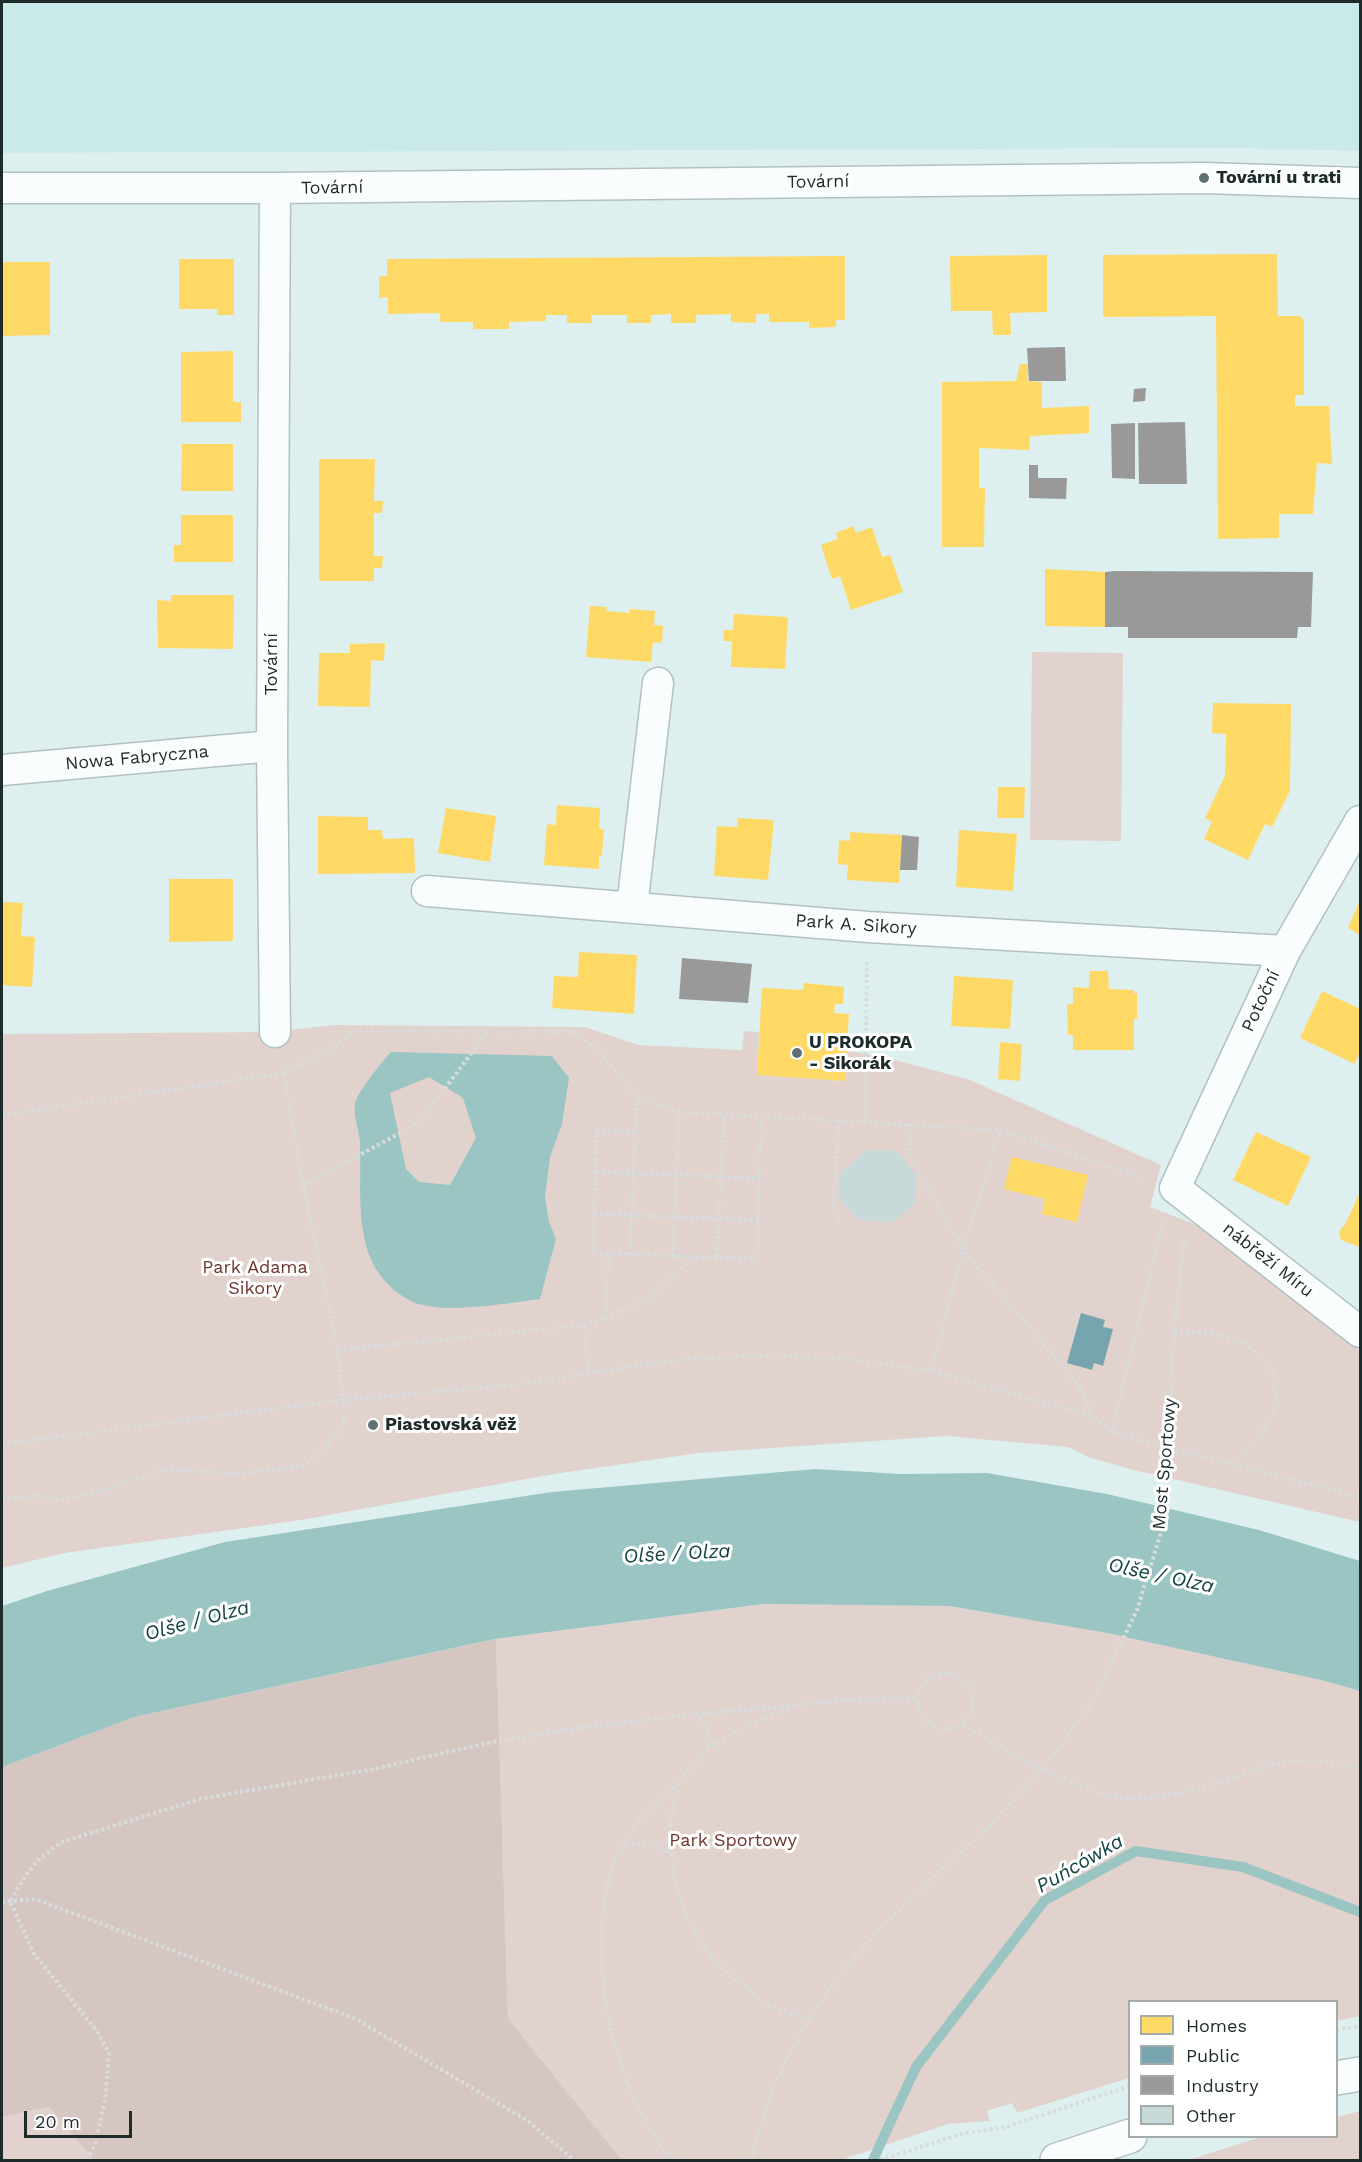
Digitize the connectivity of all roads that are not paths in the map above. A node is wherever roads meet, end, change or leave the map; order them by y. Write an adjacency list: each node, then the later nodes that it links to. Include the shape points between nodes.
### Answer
1 (1360, 183): 3 (street, Tovární, via 1204,178)
2 (2, 188): 3 (street, Tovární)
3 (275, 188): 5 (street, Tovární)
4 (657, 683): 9 (street)
5 (272, 746): 6 (street, Nowa Fabryczna); 11 (street, Tovární)
6 (2, 770)
7 (1360, 820): 10 (street, Potoční)
8 (427, 891): 9 (street, Park A. Sikory)
9 (632, 907): 10 (street, Park A. Sikory, via 868,927)
10 (1285, 951): 12 (street, Potoční)
11 (275, 1032)
12 (1183, 1195): 13 (street, nábřeží Míru)
13 (1360, 1332)
14 (1360, 2074): 15 (street)
15 (1338, 2078)
16 (1128, 2137): 17 (street)
17 (1057, 2160)

